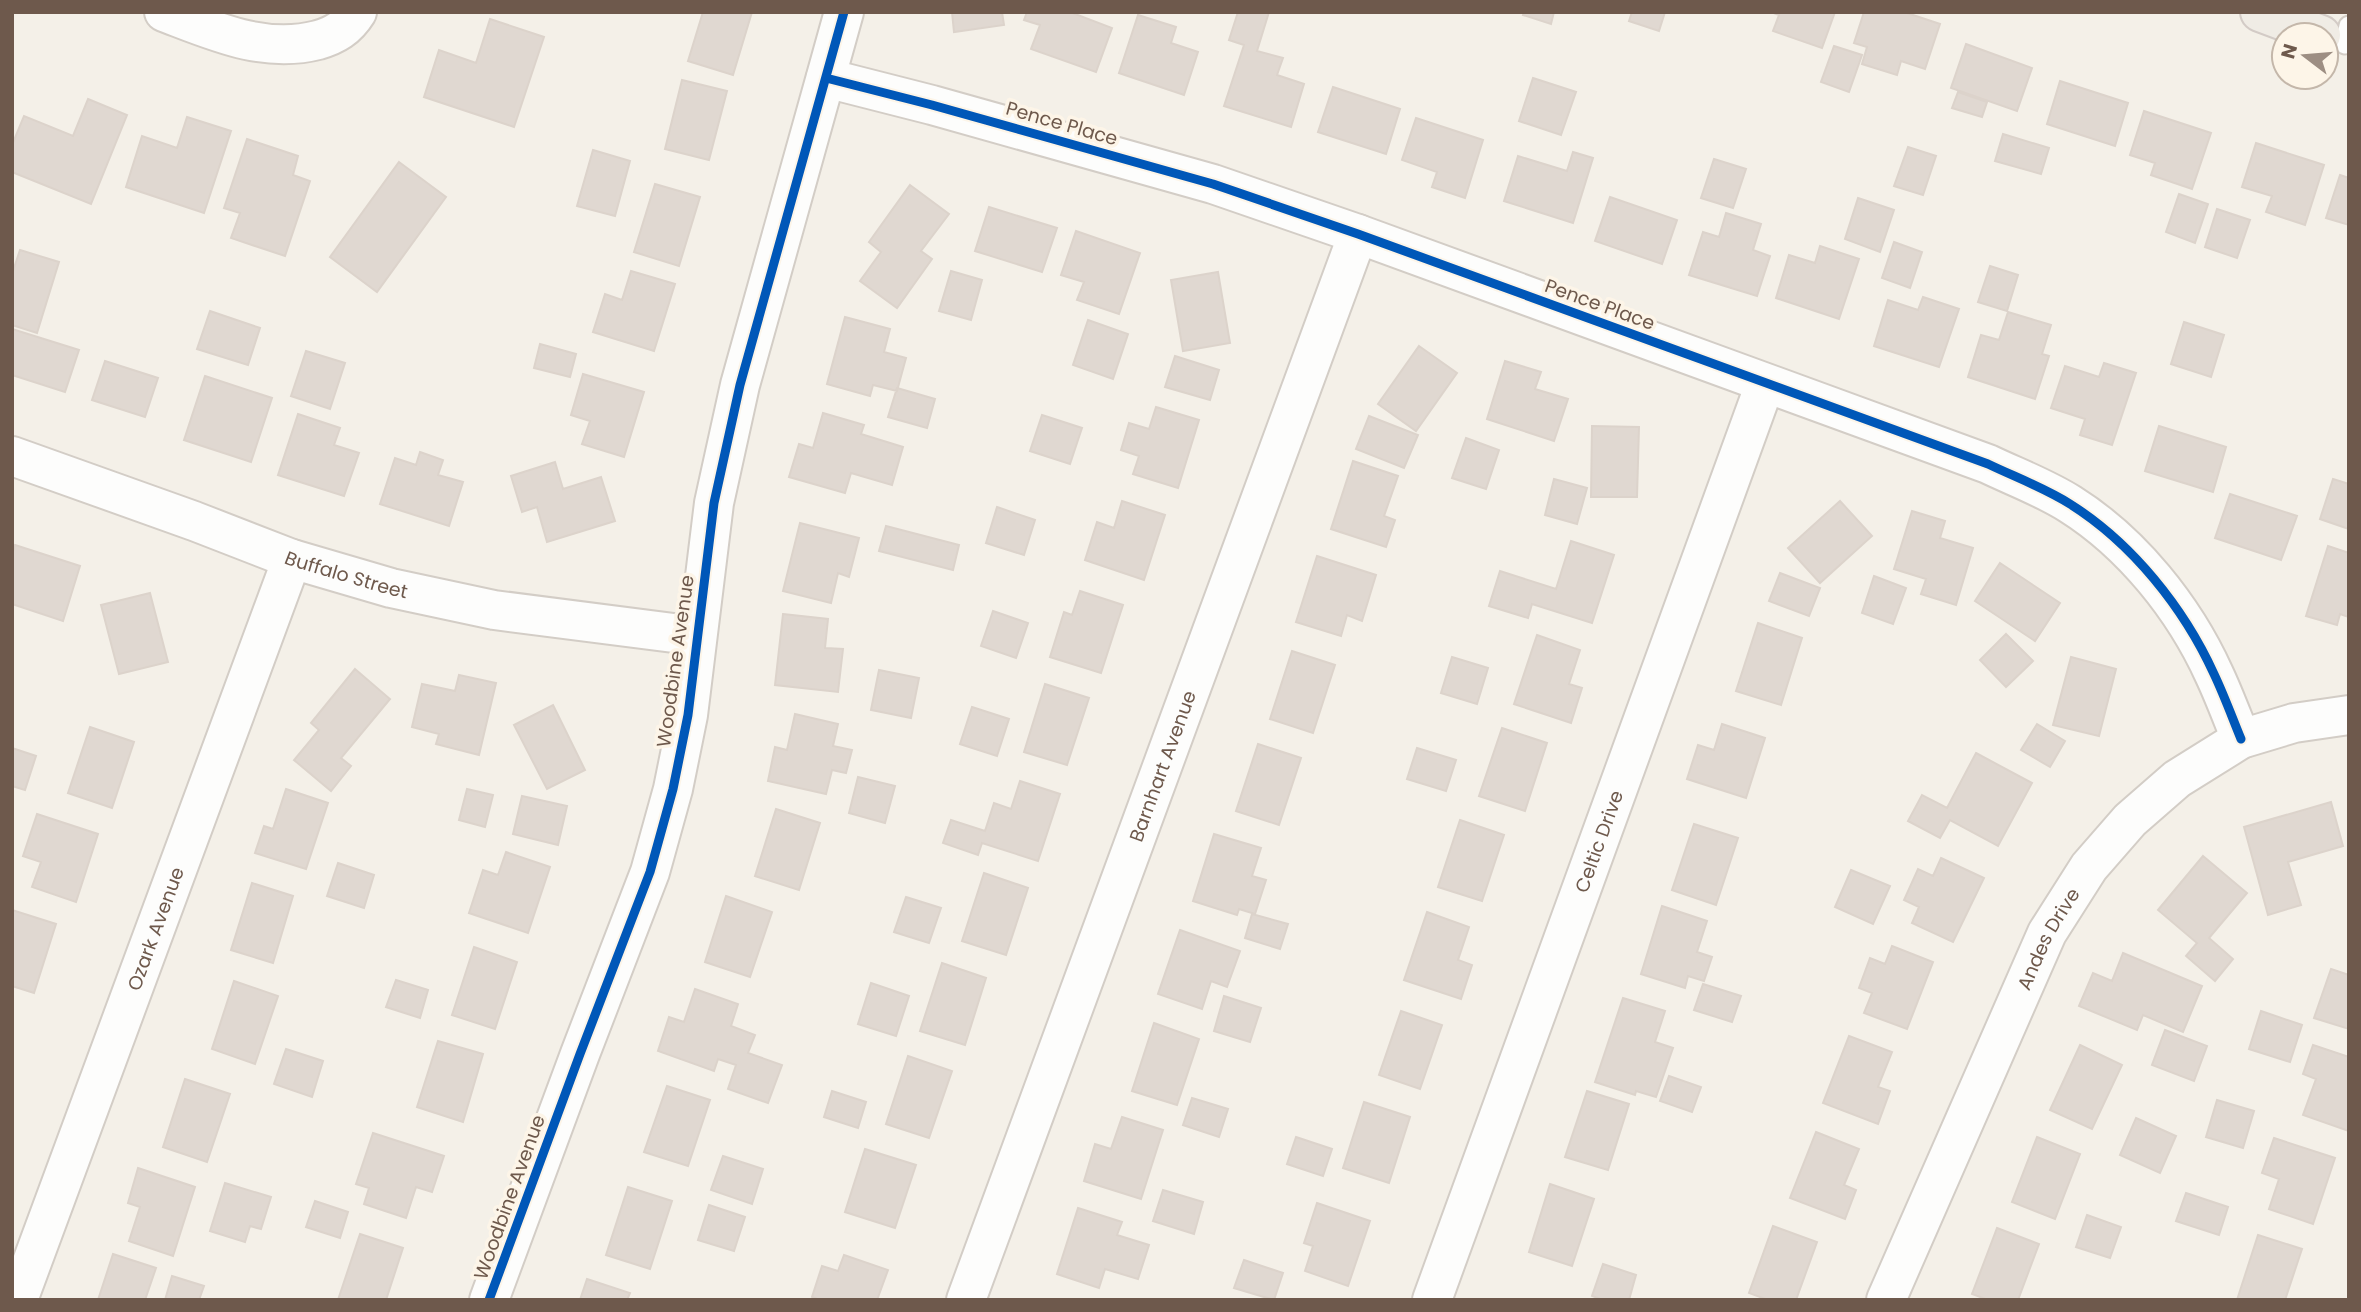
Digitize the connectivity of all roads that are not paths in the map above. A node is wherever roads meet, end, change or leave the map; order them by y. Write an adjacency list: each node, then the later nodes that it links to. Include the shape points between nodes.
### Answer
1 (164, 12): 2 (street, via 227,36 268,45 301,44 333,35 351,22)
2 (356, 12)
3 (844, 12): 6 (street, Woodbine Avenue)
4 (2260, 12): 5 (main road)
5 (2288, 21)
6 (826, 78): 7 (street, Pence Place, via 1213,184); 11 (street, Woodbine Avenue, via 740,385 714,503)
7 (1358, 234): 8 (street, Pence Place); 16 (street, Barnhart Avenue)
8 (1766, 384): 13 (street, Pence Place, via 1988,464 2093,520 2144,567 2184,619 2214,672); 17 (street, Celtic Drive)
9 (12, 456): 10 (street, Buffalo Street)
10 (292, 559): 11 (street, Buffalo Street, via 391,588 494,610); 14 (street, Ozark Avenue)
11 (696, 636): 15 (street, Woodbine Avenue, via 688,715 650,872)
12 (2349, 715): 13 (street, Andes Drive, via 2294,723)
13 (2241, 739): 18 (street, Andes Drive, via 2177,779 2130,820 2089,867 2047,933)
14 (18, 1300)
15 (489, 1300)
16 (966, 1300)
17 (1432, 1300)
18 (1886, 1300)

